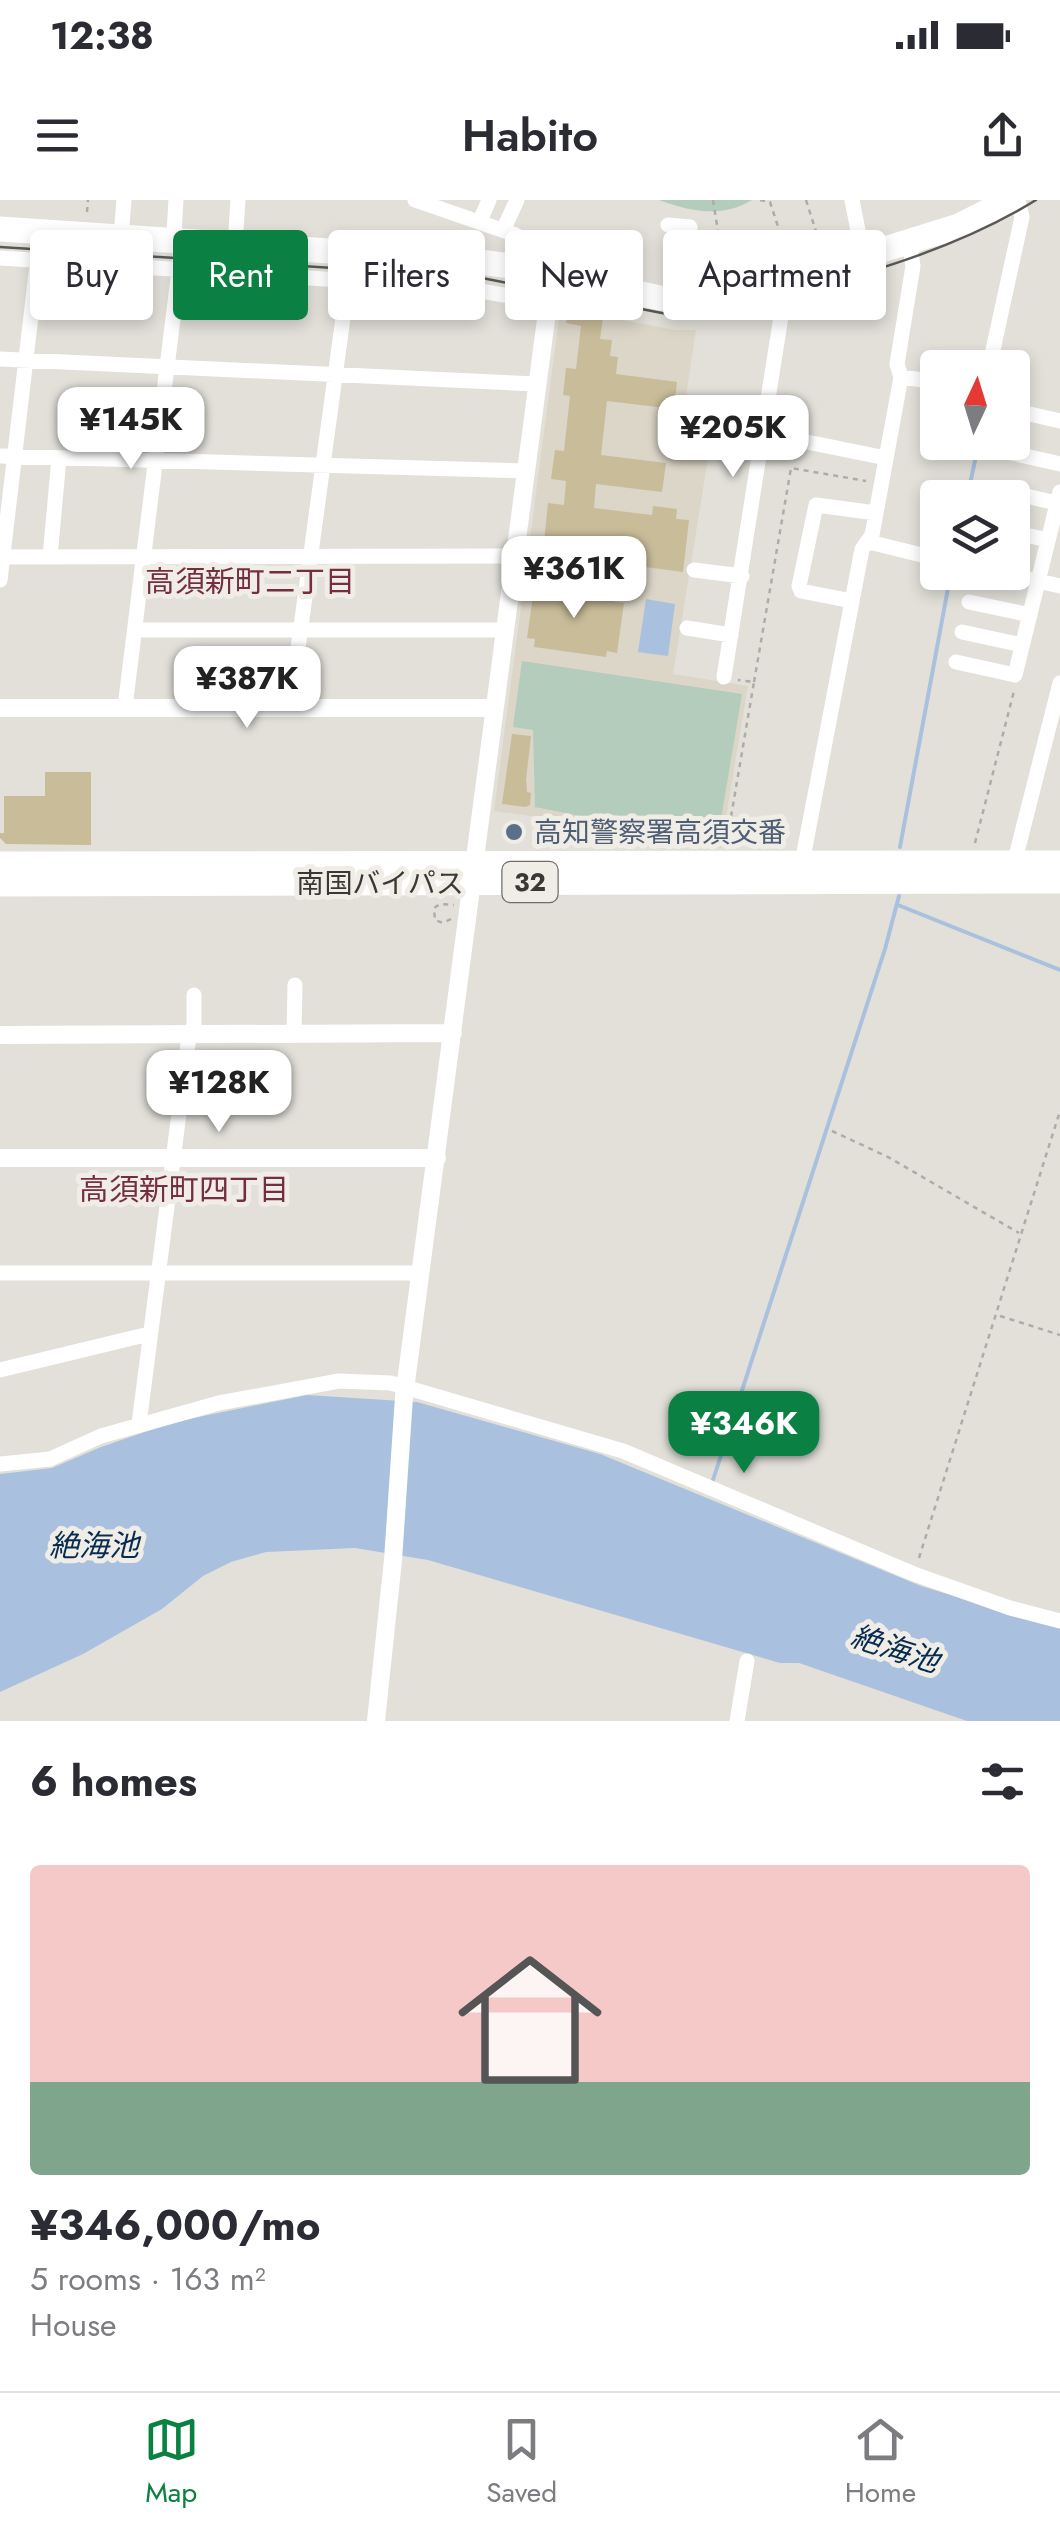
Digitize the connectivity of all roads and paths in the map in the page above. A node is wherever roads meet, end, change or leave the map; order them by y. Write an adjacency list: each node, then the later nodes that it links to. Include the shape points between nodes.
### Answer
1 (124, 200): 19 (street)
2 (176, 200): 20 (street)
3 (238, 200): 21 (street)
4 (415, 200): 13 (street)
5 (489, 200): 14 (street)
6 (517, 200): 17 (street)
7 (713, 200): 24 (path)
8 (760, 200): 25 (path, via 770,202)
9 (806, 200): 26 (path)
10 (852, 200): 27 (street)
11 (1010, 200): 28 (highway)
12 (1018, 200): 37 (street, via 1022,217)
13 (433, 203): 14 (street)
14 (480, 221): 17 (street)
15 (668, 225): 23 (street)
16 (0, 228): 18 (highway)
17 (504, 228): 22 (street)
18 (30, 230)
19 (122, 230)
20 (174, 230)
21 (236, 230)
22 (508, 230)
23 (690, 230)
24 (718, 230)
25 (776, 230)
26 (816, 230)
27 (858, 230)
28 (908, 242): 29 (highway); 42 (street, via 913,266 897,364)
29 (886, 249)
30 (0, 258): 31 (street)
31 (30, 260)
32 (173, 314): 40 (street)
33 (31, 320): 39 (street)
34 (344, 320): 41 (street)
35 (553, 320): 44 (street)
36 (781, 320): 47 (street)
37 (993, 350)
38 (0, 358): 39 (street)
39 (26, 360): 40 (street); 48 (street)
40 (166, 366): 41 (street); 52 (street)
41 (336, 375): 44 (street); 54 (street)
42 (902, 376): 43 (street); 51 (street)
43 (920, 379)
44 (537, 384): 55 (street)
45 (1030, 414): 46 (street)
46 (1060, 421)
47 (763, 434): 51 (street); 69 (street)
48 (6, 456): 50 (street); 64 (street)
49 (1030, 457): 53 (street)
50 (59, 458): 52 (street); 65 (street)
51 (886, 458): 58 (street)
52 (155, 461): 54 (street); 66 (street)
53 (1060, 464)
54 (323, 466): 55 (street); 67 (street)
55 (526, 471): 63 (street)
56 (1030, 494): 57 (street)
57 (1058, 498): 60 (street)
58 (876, 513): 61 (street); 74 (street, via 816,505 798,586)
59 (1030, 536): 60 (street)
60 (1048, 540): 72 (street)
61 (869, 542): 62 (street); 74 (street)
62 (920, 555)
63 (514, 556): 67 (street); 80 (street)
64 (1, 557): 65 (street); 71 (street)
65 (50, 557): 66 (street)
66 (144, 557): 67 (street); 78 (street)
67 (311, 557): 79 (street)
68 (694, 570): 69 (street)
69 (742, 576): 82 (street)
70 (1030, 579): 72 (street)
71 (0, 580)
72 (1038, 581): 73 (street); 76 (street)
73 (1060, 586)
74 (852, 602): 94 (street)
75 (970, 602): 76 (street)
76 (1030, 615): 83 (street)
77 (686, 628): 82 (street)
78 (135, 630): 79 (street); 88 (street)
79 (300, 630): 80 (street); 90 (street)
80 (504, 630): 91 (street)
81 (962, 632): 83 (street)
82 (731, 635): 86 (street)
83 (1022, 645): 85 (street)
84 (956, 662): 85 (street)
85 (1015, 675): 93 (path)
86 (724, 676): 92 (path, via 754,682)
87 (1060, 683): 97 (street)
88 (125, 707): 89 (street); 90 (street)
89 (0, 708)
90 (290, 708): 91 (street)
91 (493, 708): 98 (street)
92 (725, 852)
93 (974, 852)
94 (802, 863): 97 (highway, 南国バイパス / 32); 98 (highway, 南国バイパス / 32)
95 (1060, 863): 97 (highway, 南国バイパス / 32)
96 (0, 864): 98 (highway, 南国バイパス / 32)
97 (1014, 864)
98 (473, 872): 99 (highway, 南国バイパス / 32); 100 (highway, 南国バイパス / 32); 105 (street)
99 (1060, 882)
100 (0, 884)
101 (456, 906): 102 (path, via 437,905 433,917 443,923)
102 (451, 918)
103 (295, 986): 107 (street)
104 (194, 995): 108 (street)
105 (453, 1033): 107 (street); 113 (street)
106 (0, 1035): 108 (street)
107 (294, 1035): 108 (street)
108 (189, 1036): 112 (street)
109 (1060, 1111): 114 (path)
110 (832, 1131): 114 (path)
111 (0, 1158): 112 (street)
112 (173, 1158): 113 (street); 116 (street)
113 (437, 1158): 117 (street)
114 (1020, 1234): 118 (path)
115 (0, 1273): 116 (street)
116 (158, 1273): 117 (street); 119 (street)
117 (421, 1273): 122 (street)
118 (998, 1315): 120 (path); 125 (path)
119 (149, 1334): 121 (street); 123 (street)
120 (1060, 1335)
121 (0, 1370)
122 (405, 1391): 123 (street, via 339,1381); 125 (street, via 622,1450); 128 (street)
123 (139, 1424): 124 (street, via 50,1459)
124 (0, 1464)
125 (914, 1574): 126 (street)
126 (1060, 1621)
127 (747, 1660): 129 (street)
128 (376, 1721)
129 (737, 1721)

